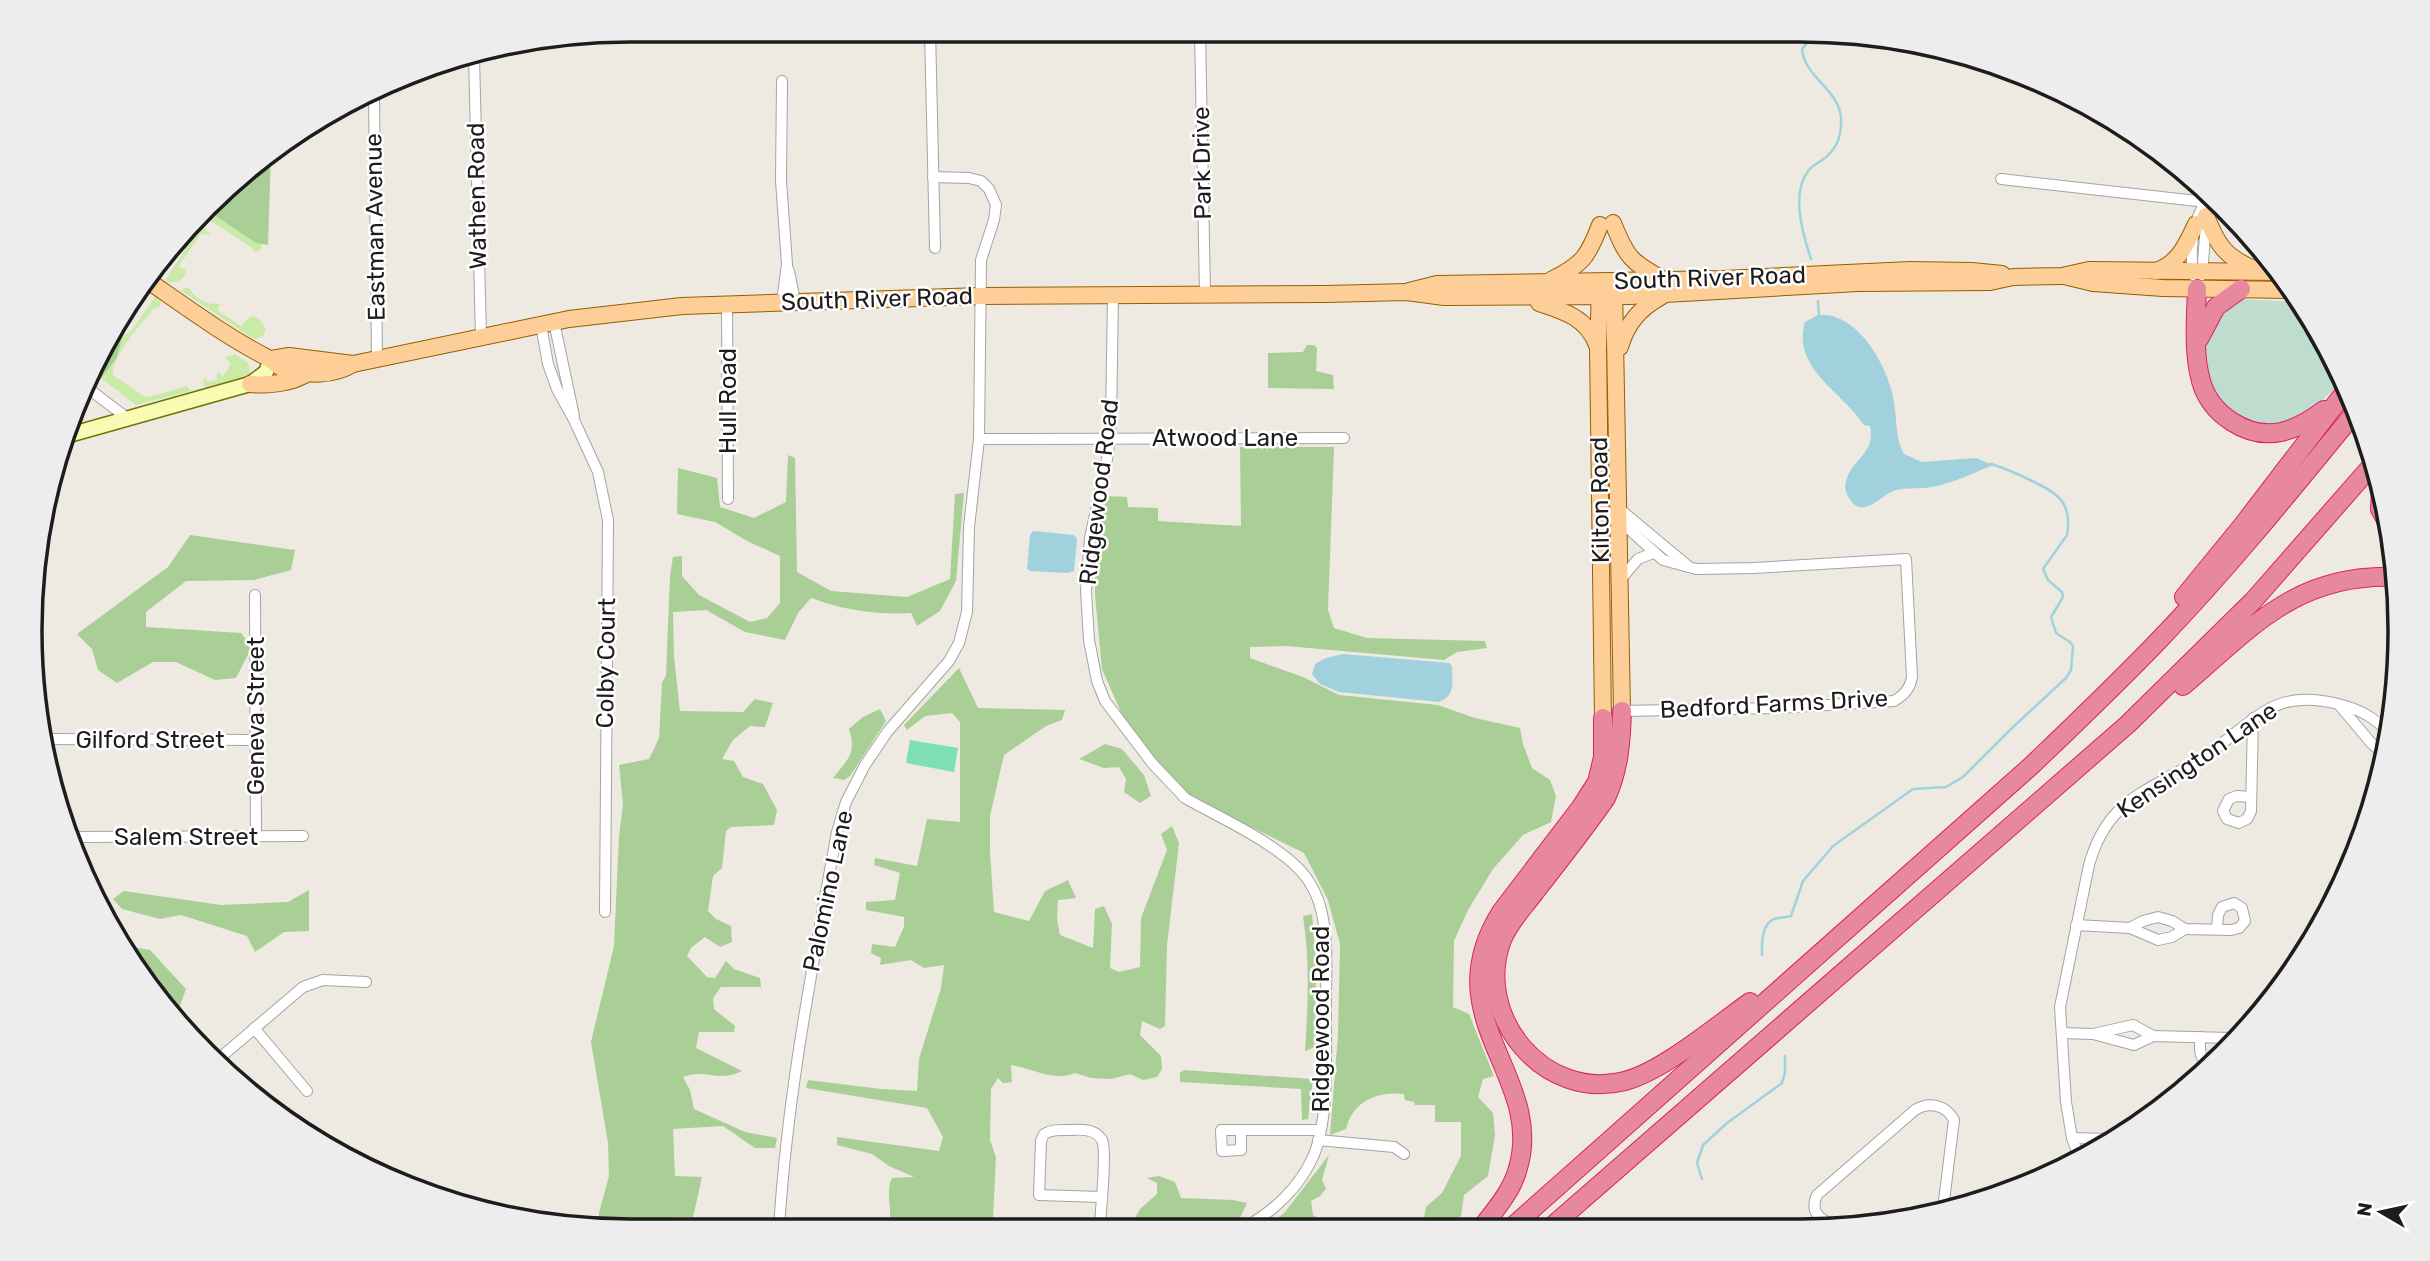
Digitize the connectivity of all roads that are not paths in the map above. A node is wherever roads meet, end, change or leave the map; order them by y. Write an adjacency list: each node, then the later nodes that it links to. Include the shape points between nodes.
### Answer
1 (930, 42): 6 (street)
2 (1200, 42): 23 (street, Park Drive)
3 (474, 63): 29 (street, Wathen Road)
4 (782, 81): 26 (street, via 781,181)
5 (374, 101): 33 (street, Eastman Avenue)
6 (933, 177): 9 (street); 24 (street, Palomino Lane, via 976,180 994,196 995,217 981,255)
7 (2001, 179): 8 (street)
8 (2204, 209): 10 (main road, via 2227,254); 11 (main road, via 2178,258); 14 (street)
9 (935, 248)
10 (2264, 269)
11 (2155, 272): 13 (main road, South River Road, via 2089,270); 14 (main road, South River Road)
12 (2266, 272): 14 (main road, South River Road)
13 (2062, 276): 14 (main road, South River Road, via 2094,283); 17 (main road, South River Road, via 1990,282)
14 (2197, 278): 19 (main road, South River Road); 30 (highway)
15 (1545, 282): 17 (main road, via 1585,260 1607,224 1630,259); 18 (main road, South River Road); 21 (main road, South River Road, via 1437,284)
16 (155, 285): 32 (main road, via 242,345)
17 (1665, 288): 18 (main road, South River Road); 35 (main road, via 1629,324)
18 (1607, 289): 25 (main road, South River Road); 31 (main road, Kilton Road); 35 (main road, Kilton Road)
19 (2241, 289): 20 (main road, South River Road); 30 (highway, via 2216,307)
20 (2279, 290)
21 (1407, 292): 23 (main road, South River Road); 25 (main road, South River Road, via 1432,297)
22 (1113, 295): 23 (main road, South River Road); 24 (main road, South River Road); 44 (street, Ridgewood Road)
23 (1205, 295)
24 (981, 296): 26 (main road, South River Road); 46 (street, Palomino Lane)
25 (1520, 297): 31 (main road, via 1577,318 1593,334)
26 (789, 302): 27 (main road, South River Road)
27 (727, 304): 28 (main road, South River Road); 48 (street, Hull Road)
28 (547, 323): 29 (main road, South River Road); 70 (street, Colby Court, via 574,420 598,472 608,520)
29 (481, 337): 33 (main road, South River Road)
30 (2197, 346): 39 (highway, via 2198,370 2211,402 2222,415 2249,430 2263,433 2298,427)
31 (1598, 348): 49 (main road, Kilton Road)
32 (271, 359): 34 (main road, South River Road, via 289,356); 36 (main road, South River Road, via 286,369); 37 (main road, via 266,372)
33 (377, 359): 34 (main road, South River Road)
34 (353, 364): 36 (main road, South River Road, via 330,373)
35 (1616, 367): 50 (main road, Kilton Road)
36 (308, 373): 37 (main road, via 291,381)
37 (250, 384): 41 (main road)
38 (93, 392): 41 (street)
39 (2339, 396)
40 (2339, 397): 65 (highway, via 2179,604)
41 (127, 418): 43 (main road)
42 (2349, 420): 65 (highway, via 2194,602)
43 (76, 433)
44 (1110, 437): 45 (street, Atwood Lane); 46 (street, Atwood Lane); 87 (street, Ridgewood Road, via 1087,560 1089,640 1097,681 1116,718 1172,787 1287,858 1313,890 1326,941 1325,1084)
45 (1345, 438)
46 (979, 439): 95 (street, Palomino Lane, via 969,527 967,612 959,643 943,669 876,747 850,793 837,832 800,1033)
47 (2366, 472): 60 (highway, via 2253,601)
48 (727, 499)
49 (1600, 506): 50 (street); 58 (main road, Kilton Road)
50 (1618, 513): 51 (street, Bedford Farms Drive); 52 (street); 54 (main road, Kilton Road)
51 (1653, 553): 52 (street, Bedford Farms Drive, via 1670,564); 54 (street, via 1638,559)
52 (1688, 565): 57 (street, Bedford Farms Drive, via 1755,568 1906,558 1911,684 1904,694 1887,702)
53 (2385, 577): 60 (highway, via 2349,579 2300,594 2265,616 2169,698)
54 (1619, 580): 57 (main road, Kilton Road)
55 (255, 595): 63 (street, Geneva Street)
56 (2337, 704): 59 (street, Kensington Lane, via 2294,700); 61 (street, Kensington Lane); 64 (street)
57 (1622, 712): 75 (highway, via 1617,765 1606,798 1503,938 1495,990 1514,1039 1553,1073 1587,1083 1622,1082 1655,1069)
58 (1603, 718): 98 (highway, via 1603,757 1597,782 1492,925 1481,954 1478,984 1483,1015 1514,1098 1522,1135 1518,1170)
59 (2253, 718): 66 (street); 71 (street, Kensington Lane, via 2208,754 2133,797 2115,814 2096,844)
60 (2128, 724): 100 (highway)
61 (2380, 724)
62 (52, 739): 63 (street, Gilford Street)
63 (257, 740): 67 (street, Geneva Street)
64 (2376, 748)
65 (2031, 766): 75 (highway)
66 (2251, 797)
67 (256, 836): 68 (street, Salem Street); 69 (street, Salem Street)
68 (303, 836)
69 (80, 838)
70 (605, 912)
71 (2076, 925): 72 (street); 78 (street, Kensington Lane, via 2062,989)
72 (2130, 928): 73 (street, via 2151,918 2165,918); 73 (street, via 2158,940)
73 (2185, 929): 74 (street)
74 (2217, 929)
75 (1816, 956): 99 (highway)
76 (366, 982): 77 (street, via 312,983)
77 (254, 1028): 83 (street); 85 (street)
78 (2062, 1033): 79 (street); 88 (street, Kensington Lane)
79 (2093, 1034): 80 (street, via 2134,1045); 80 (street, via 2133,1025)
80 (2153, 1036): 81 (street)
81 (2200, 1037): 82 (street); 84 (street)
82 (2225, 1038)
83 (223, 1055)
84 (2203, 1059)
85 (307, 1091)
86 (1241, 1130): 87 (street)
87 (1319, 1135): 91 (street, via 1394,1147); 97 (street, Ridgewood Road, via 1311,1161 1289,1194)
88 (2072, 1139): 89 (street); 90 (street, Kensington Lane)
89 (2096, 1139)
90 (2076, 1150)
91 (1404, 1154)
92 (1101, 1198): 92 (street, via 1100,1137 1083,1129 1044,1134 1039,1195); 96 (street)
93 (1944, 1201): 94 (street, via 1954,1119 1947,1110 1928,1105 1914,1110 1817,1195 1814,1205)
94 (1820, 1218)
95 (780, 1219)
96 (1100, 1219)
97 (1256, 1219)
98 (1488, 1219)
99 (1522, 1219)
100 (1560, 1219)

